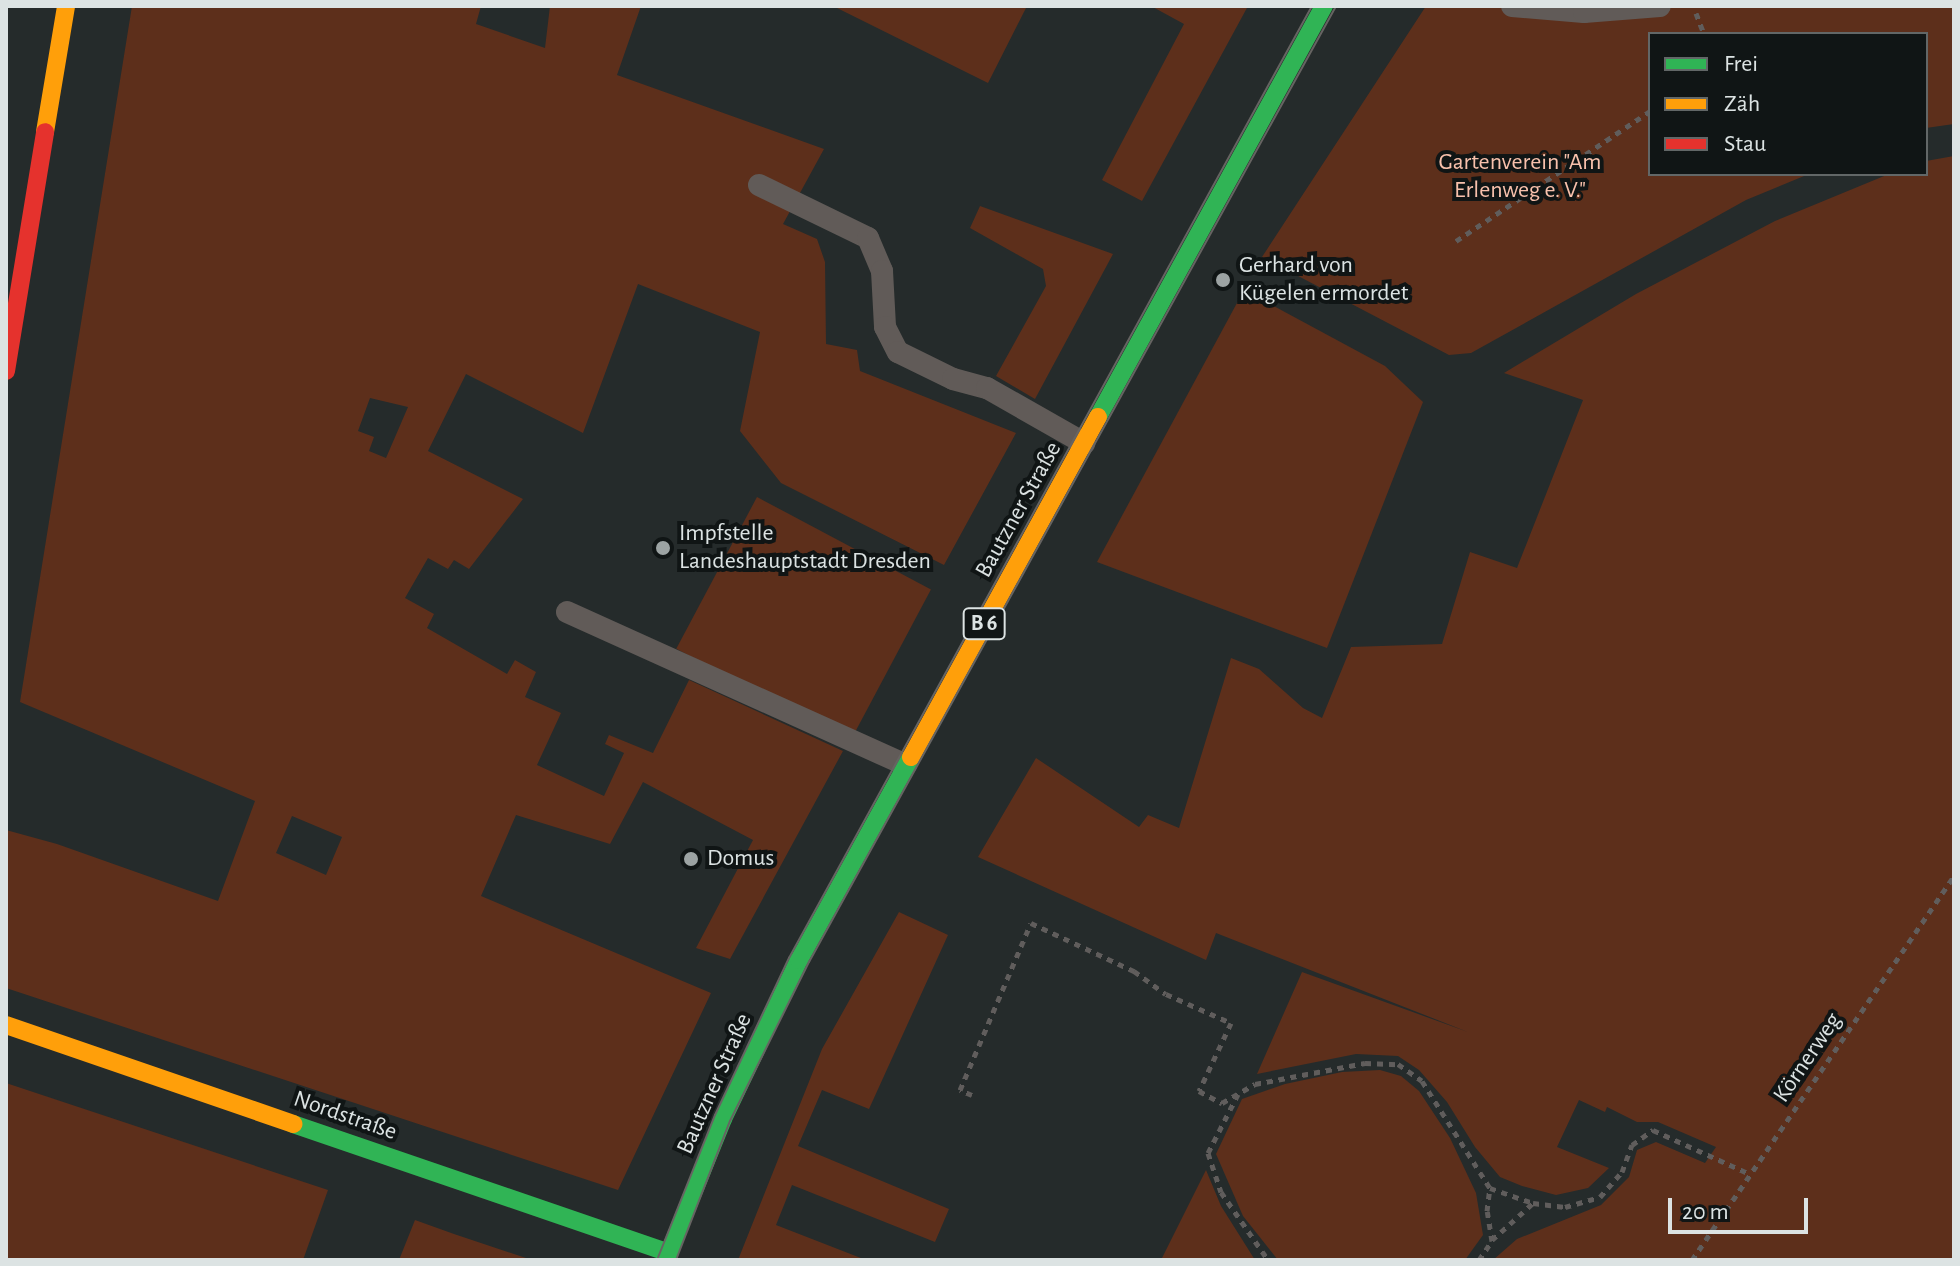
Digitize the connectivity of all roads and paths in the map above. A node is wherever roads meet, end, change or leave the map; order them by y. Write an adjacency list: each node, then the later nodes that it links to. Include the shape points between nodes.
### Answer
1 (66, 6): 10 (main road)
2 (1324, 6): 11 (main road, Bautzner Straße / B 6)
3 (1512, 6): 4 (lane, via 1584,12)
4 (1660, 6)
5 (1695, 6): 6 (path)
6 (1703, 32)
7 (1648, 112): 9 (path)
8 (759, 185): 11 (lane, via 868,238 882,271 885,327 898,352 953,379 987,388)
9 (1456, 241)
10 (6, 371)
11 (1084, 443): 13 (main road, Bautzner Straße / B 6)
12 (567, 612): 13 (lane)
13 (906, 765): 22 (main road, Bautzner Straße / B 6, via 799,960 723,1119)
14 (1954, 876): 18 (path, Körnerweg)
15 (6, 1025): 22 (main road, Nordstraße)
16 (1239, 1093): 17 (path, via 1222,1103 1199,1091 1231,1023 1031,923 960,1090); 19 (path, via 1255,1084 1324,1069 1398,1064 1422,1081); 23 (path, via 1208,1153 1221,1192)
17 (972, 1095)
18 (1750, 1174): 20 (path, via 1653,1130 1632,1145 1622,1172 1600,1197 1565,1207); 25 (path, Körnerweg)
19 (1490, 1188): 20 (path); 21 (path)
20 (1533, 1203): 21 (path)
21 (1492, 1241): 24 (path)
22 (668, 1257)
23 (1268, 1260)
24 (1479, 1260)
25 (1692, 1260)

